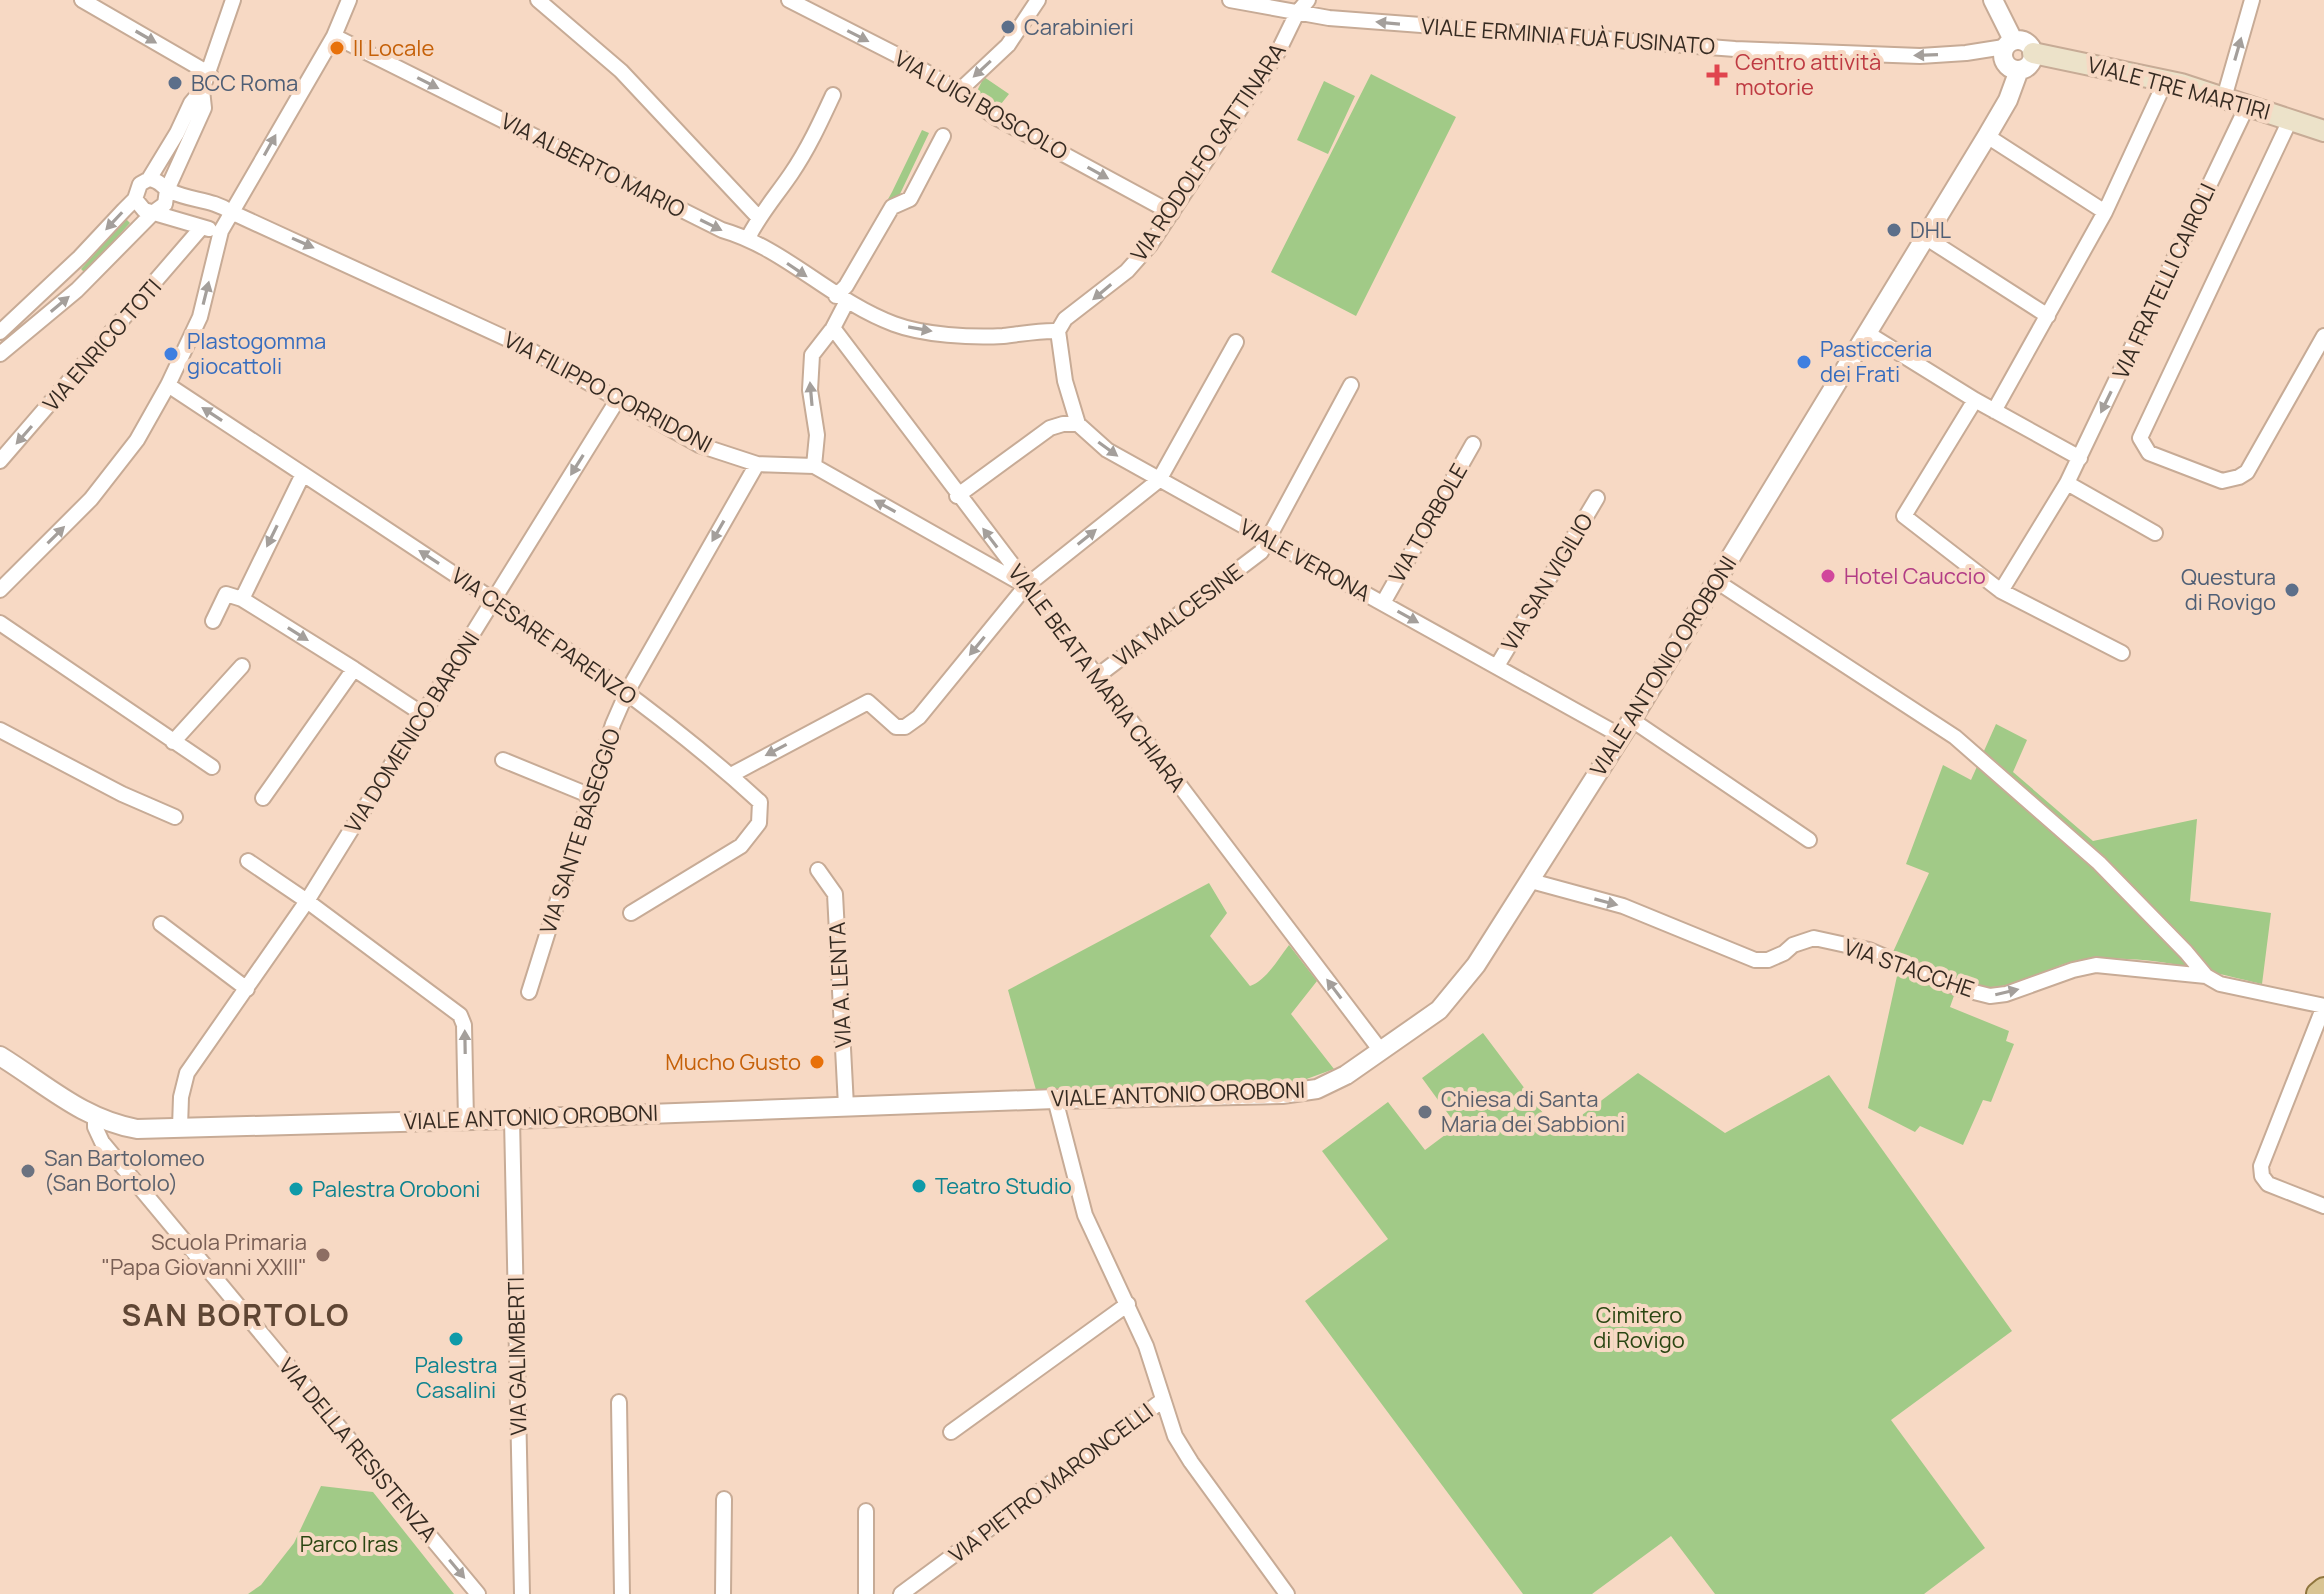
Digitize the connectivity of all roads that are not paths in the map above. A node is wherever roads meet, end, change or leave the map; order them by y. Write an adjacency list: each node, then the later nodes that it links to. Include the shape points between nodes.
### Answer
1 (82, 0): 16 (street, one-way to 16)
2 (233, 0): 16 (street)
3 (349, 0): 12 (street)
4 (538, 0): 34 (street, via 621,71)
5 (789, 0): 19 (street, VIA LUIGI BOSCOLO, one-way to 19)
6 (1038, 0): 19 (street, one-way to 19, via 1008,45)
7 (1230, 0): 11 (street, VIALE ERMINIA FUÀ FUSINATO)
8 (1308, 0): 11 (street, VIA RODOLFO GATTINARA)
9 (1993, 0): 13 (street)
10 (2252, 0): 21 (street, one-way to 10)
11 (1297, 13): 13 (street, VIALE ERMINIA FUÀ FUSINATO, one-way to 11, via 1920,56 1735,49); 33 (street, VIA RODOLFO GATTINARA, via 1278,52)
12 (334, 36): 31 (street, one-way to 12); 38 (street, VIA ALBERTO MARIO, one-way to 38, via 722,230)
13 (2009, 44): 14 (street, via 2028,43); 15 (street, via 2004,62)
14 (2033, 53): 15 (street, via 2029,65); 17 (main road, VIALE TRE MARTIRI)
15 (2019, 70): 26 (street, VIALE ANTONIO OROBONI)
16 (210, 74): 18 (street)
17 (2166, 80): 21 (main road, VIALE TRE MARTIRI); 32 (street)
18 (202, 90): 27 (street); 28 (street, via 204,108)
19 (959, 91): 33 (street, VIA LUIGI BOSCOLO, one-way to 33, via 995,117)
20 (833, 95): 34 (street, via 814,136)
21 (2224, 98): 22 (main road, VIALE TRE MARTIRI)
22 (2248, 104): 23 (main road, VIALE TRE MARTIRI); 55 (street, VIA FRATELLI CAIROLI, one-way to 55)
23 (2290, 120): 24 (main road, VIALE TRE MARTIRI); 45 (street, via 2140,438 2143,446 2222,481 2239,477 2247,472)
24 (2324, 131)
25 (943, 136): 39 (street, via 910,199 892,207)
26 (1987, 136): 32 (street); 37 (street, VIALE ANTONIO OROBONI)
27 (149, 179): 28 (street); 29 (street, via 136,188)
28 (167, 190): 30 (street, via 165,204); 31 (street, VIA FILIPPO CORRIDONI)
29 (135, 199): 30 (street); 43 (street, one-way to 43)
30 (154, 212): 35 (street); 47 (street, one-way to 30, via 77,290)
31 (231, 212): 36 (street); 50 (street, VIA FILIPPO CORRIDONI, one-way to 50, via 523,346)
32 (2105, 212): 40 (street)
33 (1172, 213): 42 (street, VIA RODOLFO GATTINARA, one-way to 42, via 1127,271 1065,319)
34 (758, 217): 38 (street)
35 (202, 227): 36 (street); 56 (street, VIA ENRICO TOTI, one-way to 56)
36 (221, 231): 48 (street, one-way to 36, via 200,317)
37 (1925, 237): 40 (street); 44 (street, VIALE ANTONIO OROBONI)
38 (748, 238): 39 (street, VIA ALBERTO MARIO, one-way to 39)
39 (842, 299): 41 (street); 42 (street, one-way to 42, via 896,325 950,335)
40 (2048, 316): 52 (street)
41 (833, 328): 58 (street, one-way to 41, via 812,355); 62 (street, VIALE BEATA MARIA CHIARA)
42 (1058, 331): 53 (street)
43 (0, 332)
44 (1867, 333): 51 (street); 66 (street, VIALE ANTONIO OROBONI)
45 (2324, 336)
46 (1236, 342): 60 (street)
47 (0, 354)
48 (168, 385): 59 (street, VIA CESARE PARENZO, one-way to 48); 68 (street, one-way to 48, via 91,499 137,440)
49 (1351, 385): 65 (street, VIA MALCESINE)
50 (618, 399): 57 (street, VIA FILIPPO CORRIDONI, via 699,445); 71 (street, VIA DOMENICO BARONI, one-way to 71)
51 (1975, 400): 52 (street); 69 (street, via 1904,516)
52 (1994, 411): 55 (street)
53 (1078, 424): 60 (street, VIALE VERONA, one-way to 60, via 1107,450); 62 (street, via 1050,428)
54 (1473, 444): 72 (street, VIA TORBOLE)
55 (2080, 458): 61 (street, VIA FRATELLI CAIROLI)
56 (0, 461)
57 (757, 464): 58 (street, VIA FILIPPO CORRIDONI); 80 (street, VIA SANTE BASEGGIO, one-way to 80)
58 (814, 466): 67 (street, VIA FILIPPO CORRIDONI, one-way to 58)
59 (303, 474): 70 (street, one-way to 70); 71 (street, VIA CESARE PARENZO, one-way to 59)
60 (1159, 480): 65 (street, VIALE VERONA); 67 (street, one-way to 60)
61 (2067, 483): 64 (street); 69 (street, VIA FRATELLI CAIROLI)
62 (957, 496): 67 (street, VIALE BEATA MARIA CHIARA, one-way to 62)
63 (1597, 498): 77 (street, VIA SAN VIGILIO)
64 (2155, 533)
65 (1267, 539): 72 (street, VIALE VERONA); 79 (street, VIA MALCESINE, via 1261,552)
66 (1716, 581): 82 (street, VIALE ANTONIO OROBONI); 99 (street, via 1955,737 2099,863)
67 (1026, 586): 79 (street, VIALE BEATA MARIA CHIARA); 88 (street, one-way to 88, via 919,717 905,727 896,727 868,702)
68 (0, 590)
69 (2001, 591): 75 (street)
70 (242, 599): 73 (street, via 226,594); 78 (street, one-way to 78)
71 (494, 600): 80 (street, VIA CESARE PARENZO); 81 (street, VIA DOMENICO BARONI)
72 (1383, 603): 77 (street, VIALE VERONA, one-way to 77)
73 (213, 621)
74 (0, 623): 85 (street)
75 (2122, 653)
76 (242, 666): 85 (street)
77 (1497, 666): 84 (street, VIALE VERONA)
78 (354, 669): 81 (street); 90 (street)
79 (1096, 677): 103 (street, VIALE BEATA MARIA CHIARA, one-way to 79)
80 (627, 692): 88 (street, VIA CESARE PARENZO); 89 (street, VIA SANTE BASEGGIO)
81 (424, 715): 96 (street, VIA DOMENICO BARONI)
82 (1632, 720): 84 (street, VIALE ANTONIO OROBONI); 92 (street)
83 (0, 730): 91 (street)
84 (1621, 736): 95 (street, VIALE ANTONIO OROBONI)
85 (173, 742): 87 (street)
86 (503, 760): 89 (street)
87 (212, 767)
88 (731, 775): 97 (street, VIA CESARE PARENZO, via 760,802 759,823 741,846)
89 (591, 796): 101 (street, VIA SANTE BASEGGIO)
90 (263, 798)
91 (175, 817)
92 (1809, 840)
93 (248, 861): 96 (street)
94 (818, 870): 106 (street, VIA A. LENTA, via 835,894)
95 (1531, 881): 99 (street, VIA STACCHE, one-way to 99, via 1623,906 1755,960 1768,960 1814,938 1869,950 1990,996 2096,965); 103 (street, VIALE ANTONIO OROBONI, via 1456,993)
96 (307, 901): 100 (street, VIA DOMENICO BARONI); 109 (street, one-way to 96, via 460,1015)
97 (631, 913)
98 (161, 924): 100 (street)
99 (2206, 976): 102 (street, VIA STACCHE, via 2220,984)
100 (247, 989): 110 (street, VIA DOMENICO BARONI, via 187,1073)
101 (529, 992)
102 (2324, 1006): 111 (street, via 2261,1166 2268,1184)
103 (1381, 1051): 105 (street, VIALE ANTONIO OROBONI, via 1346,1075 1302,1092)
104 (0, 1056): 107 (street, VIALE ANTONIO OROBONI)
105 (1055, 1099): 106 (street, VIALE ANTONIO OROBONI); 112 (street, VIA PIETRO MARONCELLI, via 1085,1215)
106 (846, 1106): 108 (street, VIALE ANTONIO OROBONI)
107 (95, 1117): 110 (street, VIALE ANTONIO OROBONI, via 137,1129); 119 (street, VIA DELLA RESISTENZA, one-way to 119, via 102,1142)
108 (512, 1119): 109 (street, VIALE ANTONIO OROBONI); 120 (street, VIA GALIMBERTI)
109 (466, 1120): 110 (street, VIALE ANTONIO OROBONI)
110 (180, 1127)
111 (2324, 1206)
112 (1128, 1304): 113 (street, VIA PIETRO MARONCELLI); 115 (street)
113 (1163, 1400): 124 (street, VIA PIETRO MARONCELLI); 125 (street, VIA PIETRO MARONCELLI, via 1191,1462)
114 (619, 1402): 121 (street)
115 (951, 1432)
116 (724, 1499): 122 (street)
117 (866, 1511): 123 (street)
118 (2324, 1589): 126 (main road)
119 (478, 1594)
120 (522, 1594)
121 (622, 1594)
122 (723, 1594)
123 (866, 1594)
124 (901, 1594)
125 (1287, 1594)
126 (2318, 1594)

